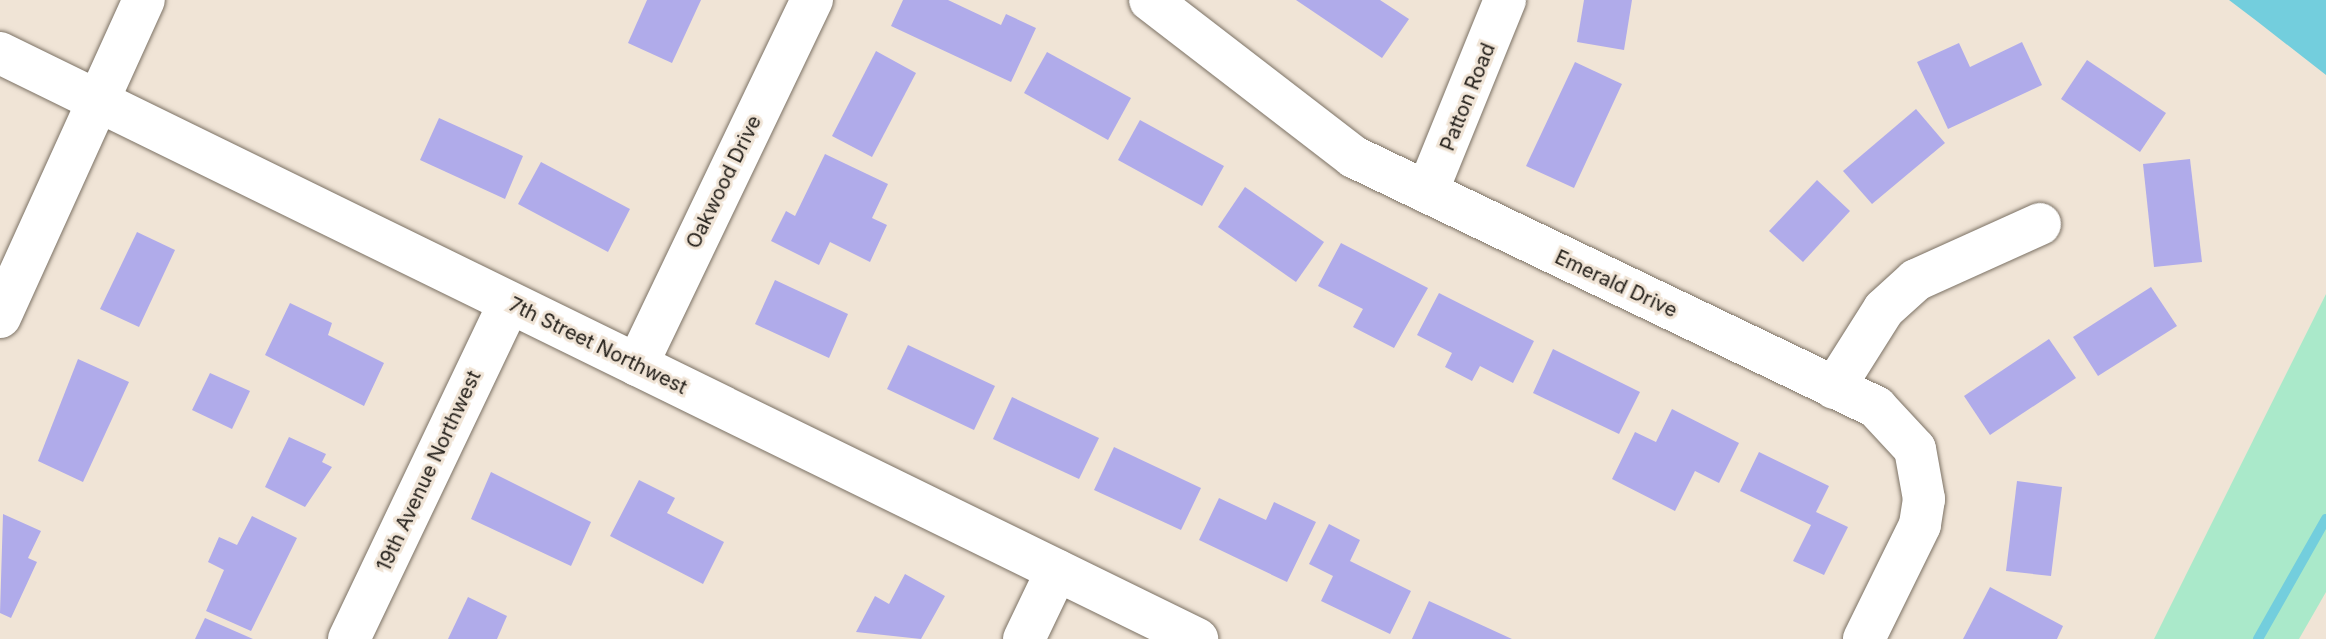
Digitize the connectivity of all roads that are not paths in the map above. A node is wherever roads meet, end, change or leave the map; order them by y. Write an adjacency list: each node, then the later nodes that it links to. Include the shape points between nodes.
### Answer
1 (144, 0): 6 (street)
2 (812, 0): 11 (street, Oakwood Drive)
3 (1150, 0): 7 (street, Emerald Drive, via 1293,117)
4 (1505, 0): 7 (street, Patton Road)
5 (0, 53): 6 (street, 7th Street Northwest)
6 (101, 102): 9 (street, 7th Street Northwest); 10 (street)
7 (1427, 192): 12 (street, Emerald Drive)
8 (2040, 224): 12 (street, via 1916,280 1884,309)
9 (509, 303): 11 (street, 7th Street Northwest); 14 (street, 19th Avenue Northwest)
10 (0, 317)
11 (637, 365): 13 (street, 7th Street Northwest)
12 (1834, 388): 17 (street, Emerald Drive, via 1896,427 1923,475 1920,525)
13 (1057, 570): 15 (street); 16 (street, 7th Street Northwest)
14 (349, 639)
15 (1024, 639)
16 (1197, 639)
17 (1864, 639)

